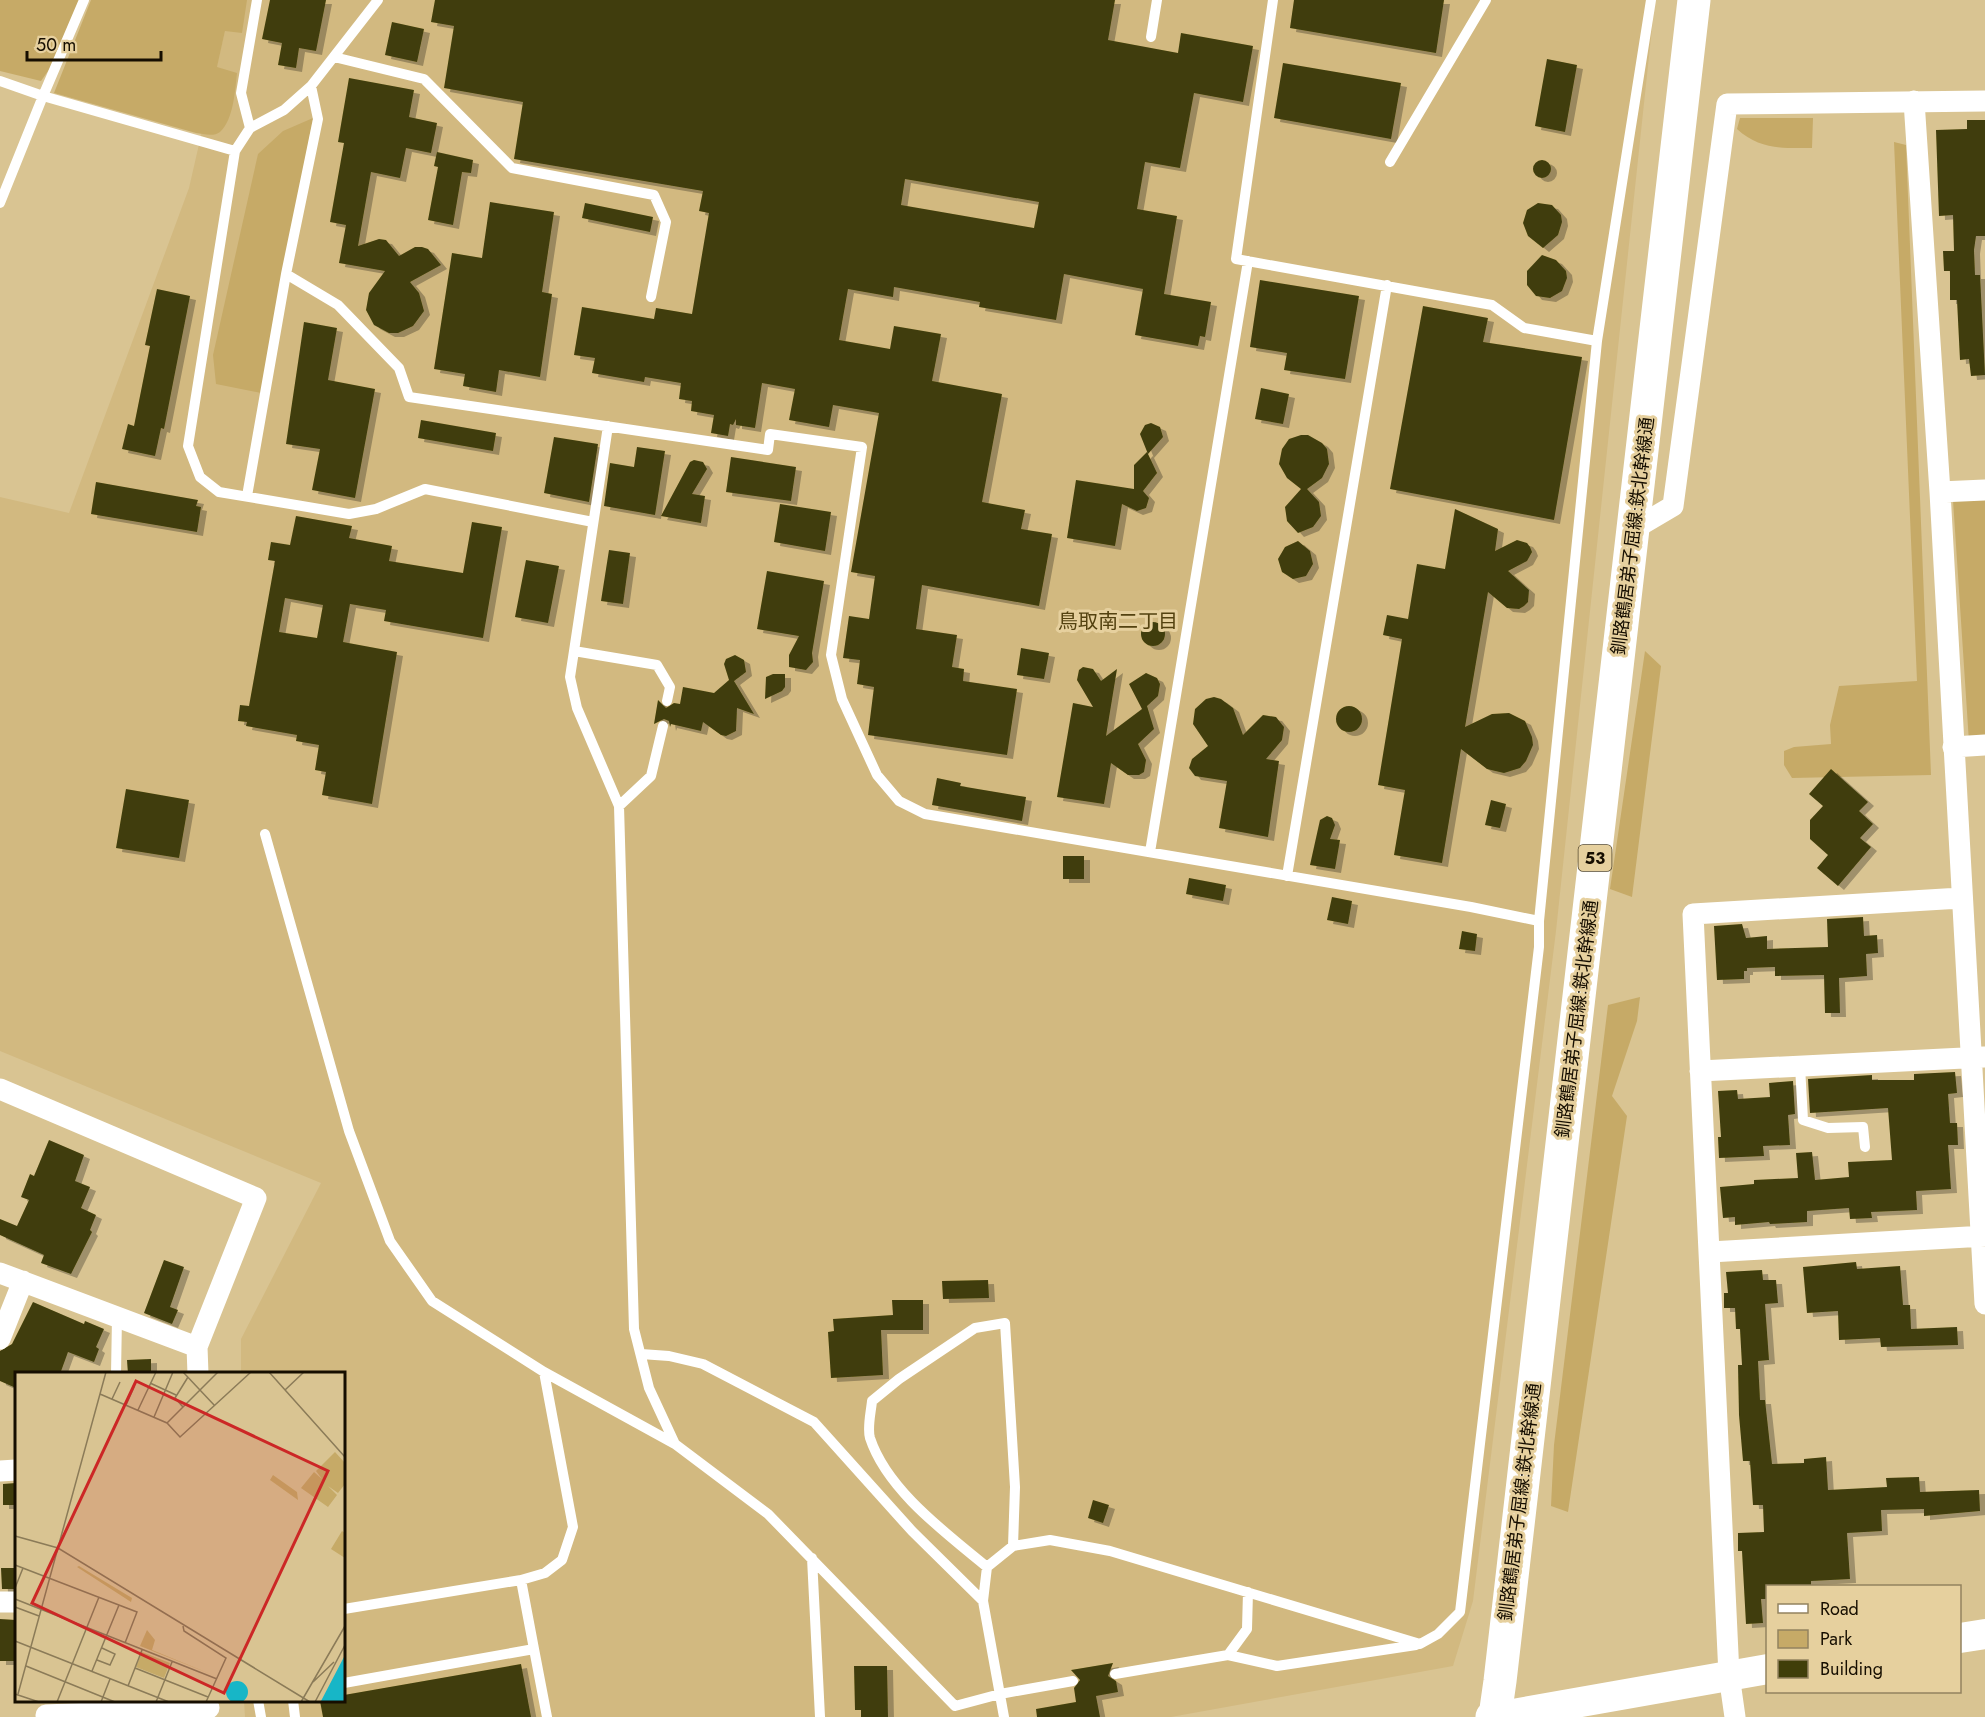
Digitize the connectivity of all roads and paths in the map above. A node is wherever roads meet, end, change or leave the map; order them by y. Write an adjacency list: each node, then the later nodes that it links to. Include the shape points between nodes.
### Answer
1 (84, 0): 14 (lane)
2 (257, 0): 17 (lane, via 241,93)
3 (378, 0): 11 (lane)
4 (1157, 0): 10 (lane)
5 (1273, 0): 21 (lane, via 1236,259)
6 (1486, 0): 19 (lane)
7 (1639, 0): 9 (lane)
8 (1694, 0): 31 (main road, 釧路鶴居弟子屈線:鉄北幹線通 / 53)
9 (1650, 1): 25 (lane)
10 (1151, 37)
11 (334, 57): 13 (lane); 24 (lane, via 423,79 512,168 654,195 666,222)
12 (0, 81): 14 (lane)
13 (311, 86): 17 (lane, via 284,110); 22 (lane, via 318,119)
14 (42, 96): 18 (lane); 20 (lane)
15 (1985, 100): 16 (street)
16 (1914, 101): 28 (street); 31 (street, via 1727,104 1673,506)
17 (250, 128): 18 (lane)
18 (235, 152): 29 (lane, via 188,446 200,477 219,492)
19 (1390, 162)
20 (0, 203)
21 (1248, 261): 23 (lane); 39 (lane)
22 (286, 274): 26 (lane, via 338,305 399,368 409,397); 29 (lane)
23 (1387, 285): 25 (lane, via 1492,305 1524,328); 40 (lane)
24 (651, 297)
25 (1597, 341): 42 (lane)
26 (608, 426): 30 (lane); 39 (lane, via 768,450 770,434 862,447 831,655 842,699 877,775 899,801 926,814)
27 (1985, 490): 28 (street)
28 (1940, 492): 36 (street)
29 (247, 496): 30 (lane, via 349,514 425,489)
30 (593, 522): 32 (lane)
31 (1634, 529): 90 (main road, 釧路鶴居弟子屈線:鉄北幹線通 / 53)
32 (573, 651): 33 (lane, via 657,665 670,687); 37 (lane, via 570,677 577,708)
33 (667, 701)
34 (663, 726): 37 (lane, via 651,776)
35 (1985, 745): 36 (street)
36 (1953, 747): 41 (street)
37 (619, 806): 56 (lane, via 634,1329)
38 (265, 834): 59 (lane, via 349,1131 390,1241 432,1301)
39 (1150, 852): 40 (lane)
40 (1287, 876): 42 (lane)
41 (1961, 898): 43 (street); 45 (street, via 1693,914)
42 (1539, 921): 72 (lane, via 1537,971 1460,1612 1438,1634)
43 (1978, 1058): 44 (street); 48 (street)
44 (1800, 1066): 45 (street); 47 (lane, via 1803,1120 1828,1128 1863,1126)
45 (1700, 1071): 49 (street)
46 (0, 1089): 55 (street, via 256,1198)
47 (1865, 1147)
48 (1983, 1236): 49 (street); 52 (street)
49 (1710, 1252): 77 (street)
50 (0, 1273): 51 (street)
51 (23, 1281): 53 (street); 54 (street)
52 (1985, 1304)
53 (117, 1317): 55 (street); 57 (lane)
54 (0, 1339)
55 (197, 1347): 58 (street)
56 (640, 1354): 60 (lane, via 650,1388); 68 (lane, via 704,1364 814,1422 912,1531)
57 (116, 1372)
58 (198, 1372)
59 (544, 1372): 60 (lane); 66 (lane, via 573,1527 562,1560 545,1573)
60 (675, 1444): 64 (lane, via 768,1514)
61 (15, 1470): 62 (street)
62 (0, 1471)
63 (1013, 1546): 65 (lane); 65 (lane, via 1015,1487 1005,1323 975,1328 899,1379 872,1401 870,1424 870,1436 884,1469 932,1522); 67 (lane, via 1050,1540 1110,1551)
64 (812, 1558): 80 (lane, via 955,1706); 88 (lane)
65 (987, 1567): 68 (lane)
66 (521, 1580): 69 (lane); 73 (lane)
67 (1248, 1592): 72 (lane); 74 (lane, via 1247,1629)
68 (983, 1601): 80 (lane)
69 (345, 1609)
70 (1985, 1634): 71 (main road)
71 (1961, 1638)
72 (1420, 1644): 74 (lane, via 1277,1666)
73 (534, 1649): 79 (lane); 87 (lane)
74 (1228, 1655): 76 (lane)
75 (1766, 1669): 77 (main road)
76 (1115, 1674)
77 (1729, 1675): 90 (main road); 91 (street)
78 (1073, 1681): 80 (lane)
79 (345, 1683)
80 (1000, 1694): 89 (lane)
81 (258, 1702): 85 (lane)
82 (293, 1702): 86 (lane)
83 (209, 1709): 84 (street)
84 (46, 1715)
85 (261, 1717)
86 (295, 1717)
87 (547, 1717)
88 (820, 1717)
89 (1004, 1717)
90 (1495, 1717)
91 (1735, 1717)

